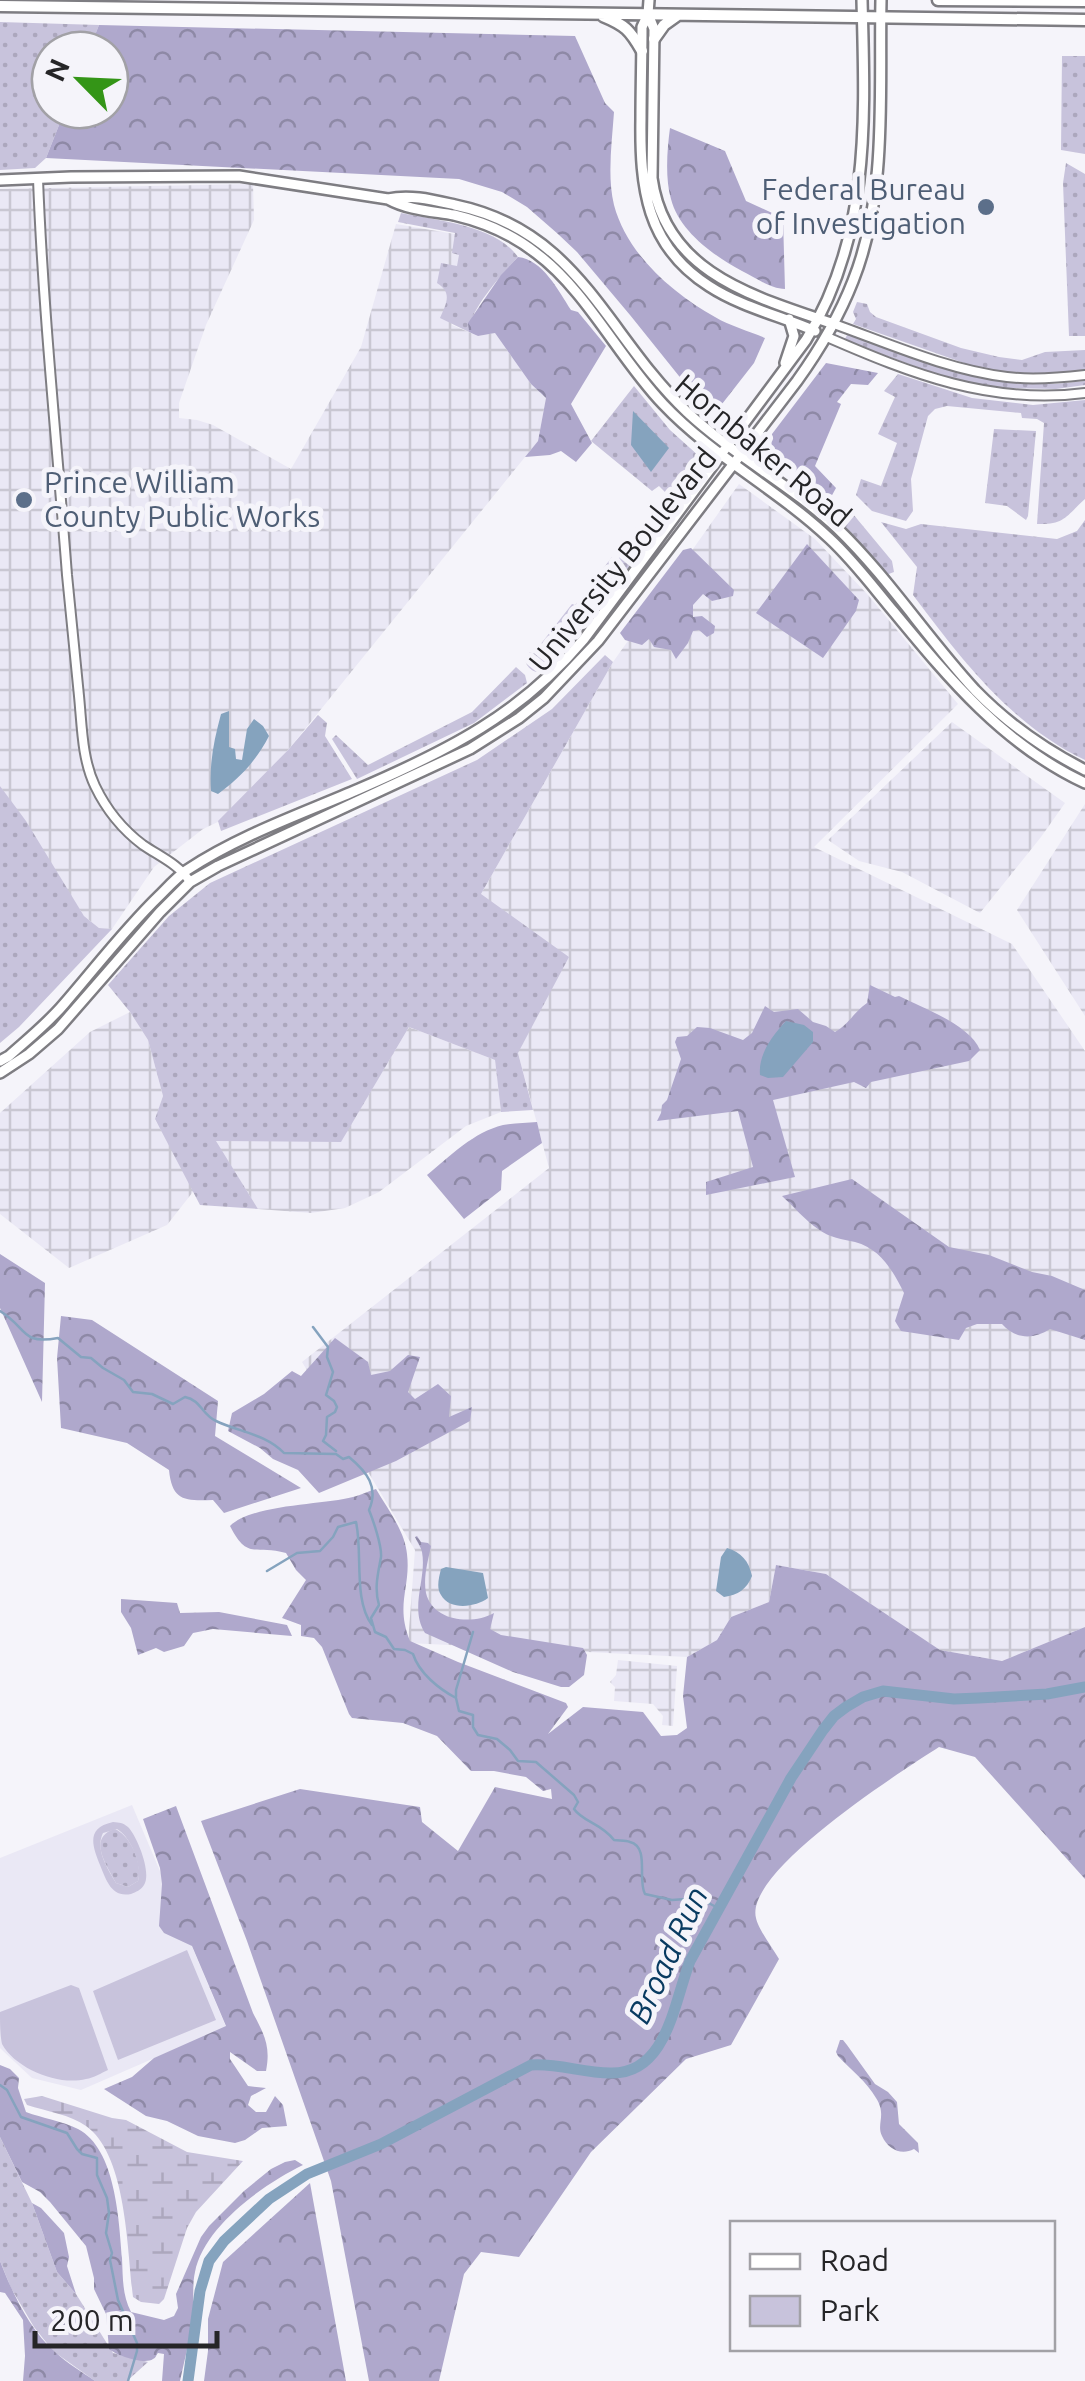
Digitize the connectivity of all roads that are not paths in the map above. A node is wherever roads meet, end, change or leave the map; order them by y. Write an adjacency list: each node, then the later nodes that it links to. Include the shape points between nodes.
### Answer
1 (649, 0): 8 (main road)
2 (862, 0): 10 (main road, University Boulevard)
3 (880, 0): 11 (main road, University Boulevard)
4 (938, 0): 5 (highway)
5 (1085, 2)
6 (0, 6): 7 (highway)
7 (598, 14): 8 (highway); 14 (highway, via 624,25)
8 (648, 14): 9 (highway); 13 (main road); 14 (main road)
9 (678, 15): 10 (highway); 13 (highway)
10 (862, 17): 11 (highway); 19 (main road, University Boulevard, via 859,190)
11 (880, 18): 12 (highway); 23 (main road, University Boulevard, via 871,218)
12 (1085, 20)
13 (654, 39): 18 (main road, via 652,178)
14 (642, 51): 18 (main road, via 642,175 652,219)
15 (38, 179): 16 (main road, Hornbaker Road); 17 (main road, Hornbaker Road, via 240,176); 37 (street, via 85,754 98,792 121,825)
16 (0, 180)
17 (388, 199): 30 (main road, Hornbaker Road, via 473,208 510,222 548,248 664,388); 32 (main road, Hornbaker Road, via 486,224 539,255 665,406)
18 (671, 240): 20 (main road, via 720,278); 22 (main road, via 680,262 710,286)
19 (831, 292): 20 (main road); 21 (main road, University Boulevard)
20 (798, 312): 21 (main road)
21 (819, 318): 23 (main road); 24 (main road, University Boulevard)
22 (789, 320): 24 (main road); 26 (main road, via 794,336)
23 (834, 324): 25 (main road, University Boulevard); 27 (street, via 993,375)
24 (812, 330): 25 (main road); 26 (main road, University Boulevard)
25 (827, 337): 28 (street, via 988,393); 29 (main road, University Boulevard)
26 (784, 370): 30 (main road, University Boulevard)
27 (1085, 375)
28 (1085, 393)
29 (761, 428): 31 (main road, University Boulevard); 34 (main road, via 756,453)
30 (728, 446): 31 (main road, Hornbaker Road); 32 (main road, University Boulevard)
31 (741, 454): 33 (main road, University Boulevard); 34 (main road, Hornbaker Road)
32 (721, 455): 33 (main road, Hornbaker Road); 37 (main road, University Boulevard, via 584,639 508,711 456,744 226,848)
33 (733, 464): 36 (main road, Hornbaker Road, via 844,553 976,708); 37 (main road, University Boulevard, via 598,641 518,718 460,754)
34 (771, 476): 35 (main road, Hornbaker Road, via 836,528 999,713)
35 (1085, 770)
36 (1085, 783)
37 (187, 877): 38 (main road, University Boulevard, via 139,915 61,1008); 39 (main road, University Boulevard, via 58,1029)
38 (0, 1061)
39 (0, 1073)

